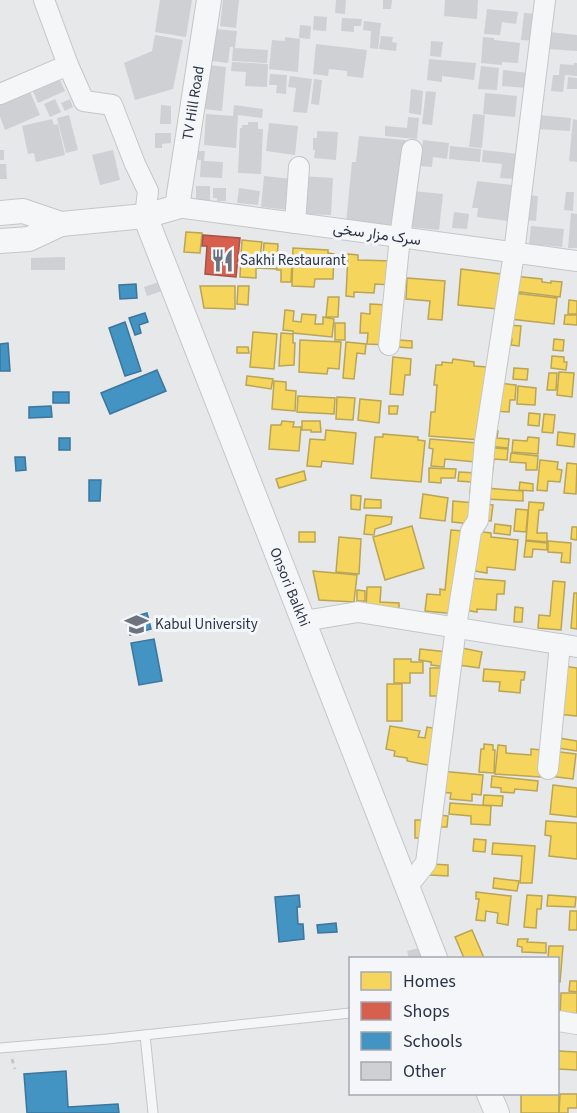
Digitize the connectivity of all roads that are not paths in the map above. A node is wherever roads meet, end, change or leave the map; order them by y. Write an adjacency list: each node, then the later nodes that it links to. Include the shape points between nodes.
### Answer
1 (44, 0): 4 (street)
2 (209, 0): 8 (street, TV Hill Road)
3 (545, 0): 15 (street)
4 (68, 65): 5 (street); 10 (street, via 84,101 112,105 148,191)
5 (0, 94)
6 (412, 150): 13 (street)
7 (299, 167): 11 (street)
8 (177, 207): 10 (street); 11 (street, سرک مزار سخی)
9 (0, 213): 12 (street, via 23,211)
10 (145, 216): 12 (street); 18 (street, Onsori Balkhi)
11 (295, 223): 13 (street, سرک مزار سخی)
12 (62, 224): 14 (street, via 29,239)
13 (399, 237): 15 (street, سرک مزار سخی); 17 (street)
14 (0, 242)
15 (514, 253): 16 (street, سرک مزار سخی); 19 (street, via 484,441 478,520 471,531)
16 (577, 261)
17 (389, 345)
18 (304, 621): 19 (street, via 358,612); 22 (street, Onsori Balkhi)
19 (456, 627): 20 (street); 22 (street, via 426,863)
20 (569, 646): 21 (street)
21 (548, 769)
22 (407, 887): 23 (street, Onsori Balkhi)
23 (435, 957)
24 (349, 1013): 27 (lane)
25 (559, 1021): 26 (street)
26 (577, 1024)
27 (145, 1035): 28 (lane); 30 (lane)
28 (0, 1048)
29 (489, 1095): 31 (street)
30 (153, 1113)
31 (497, 1113)

